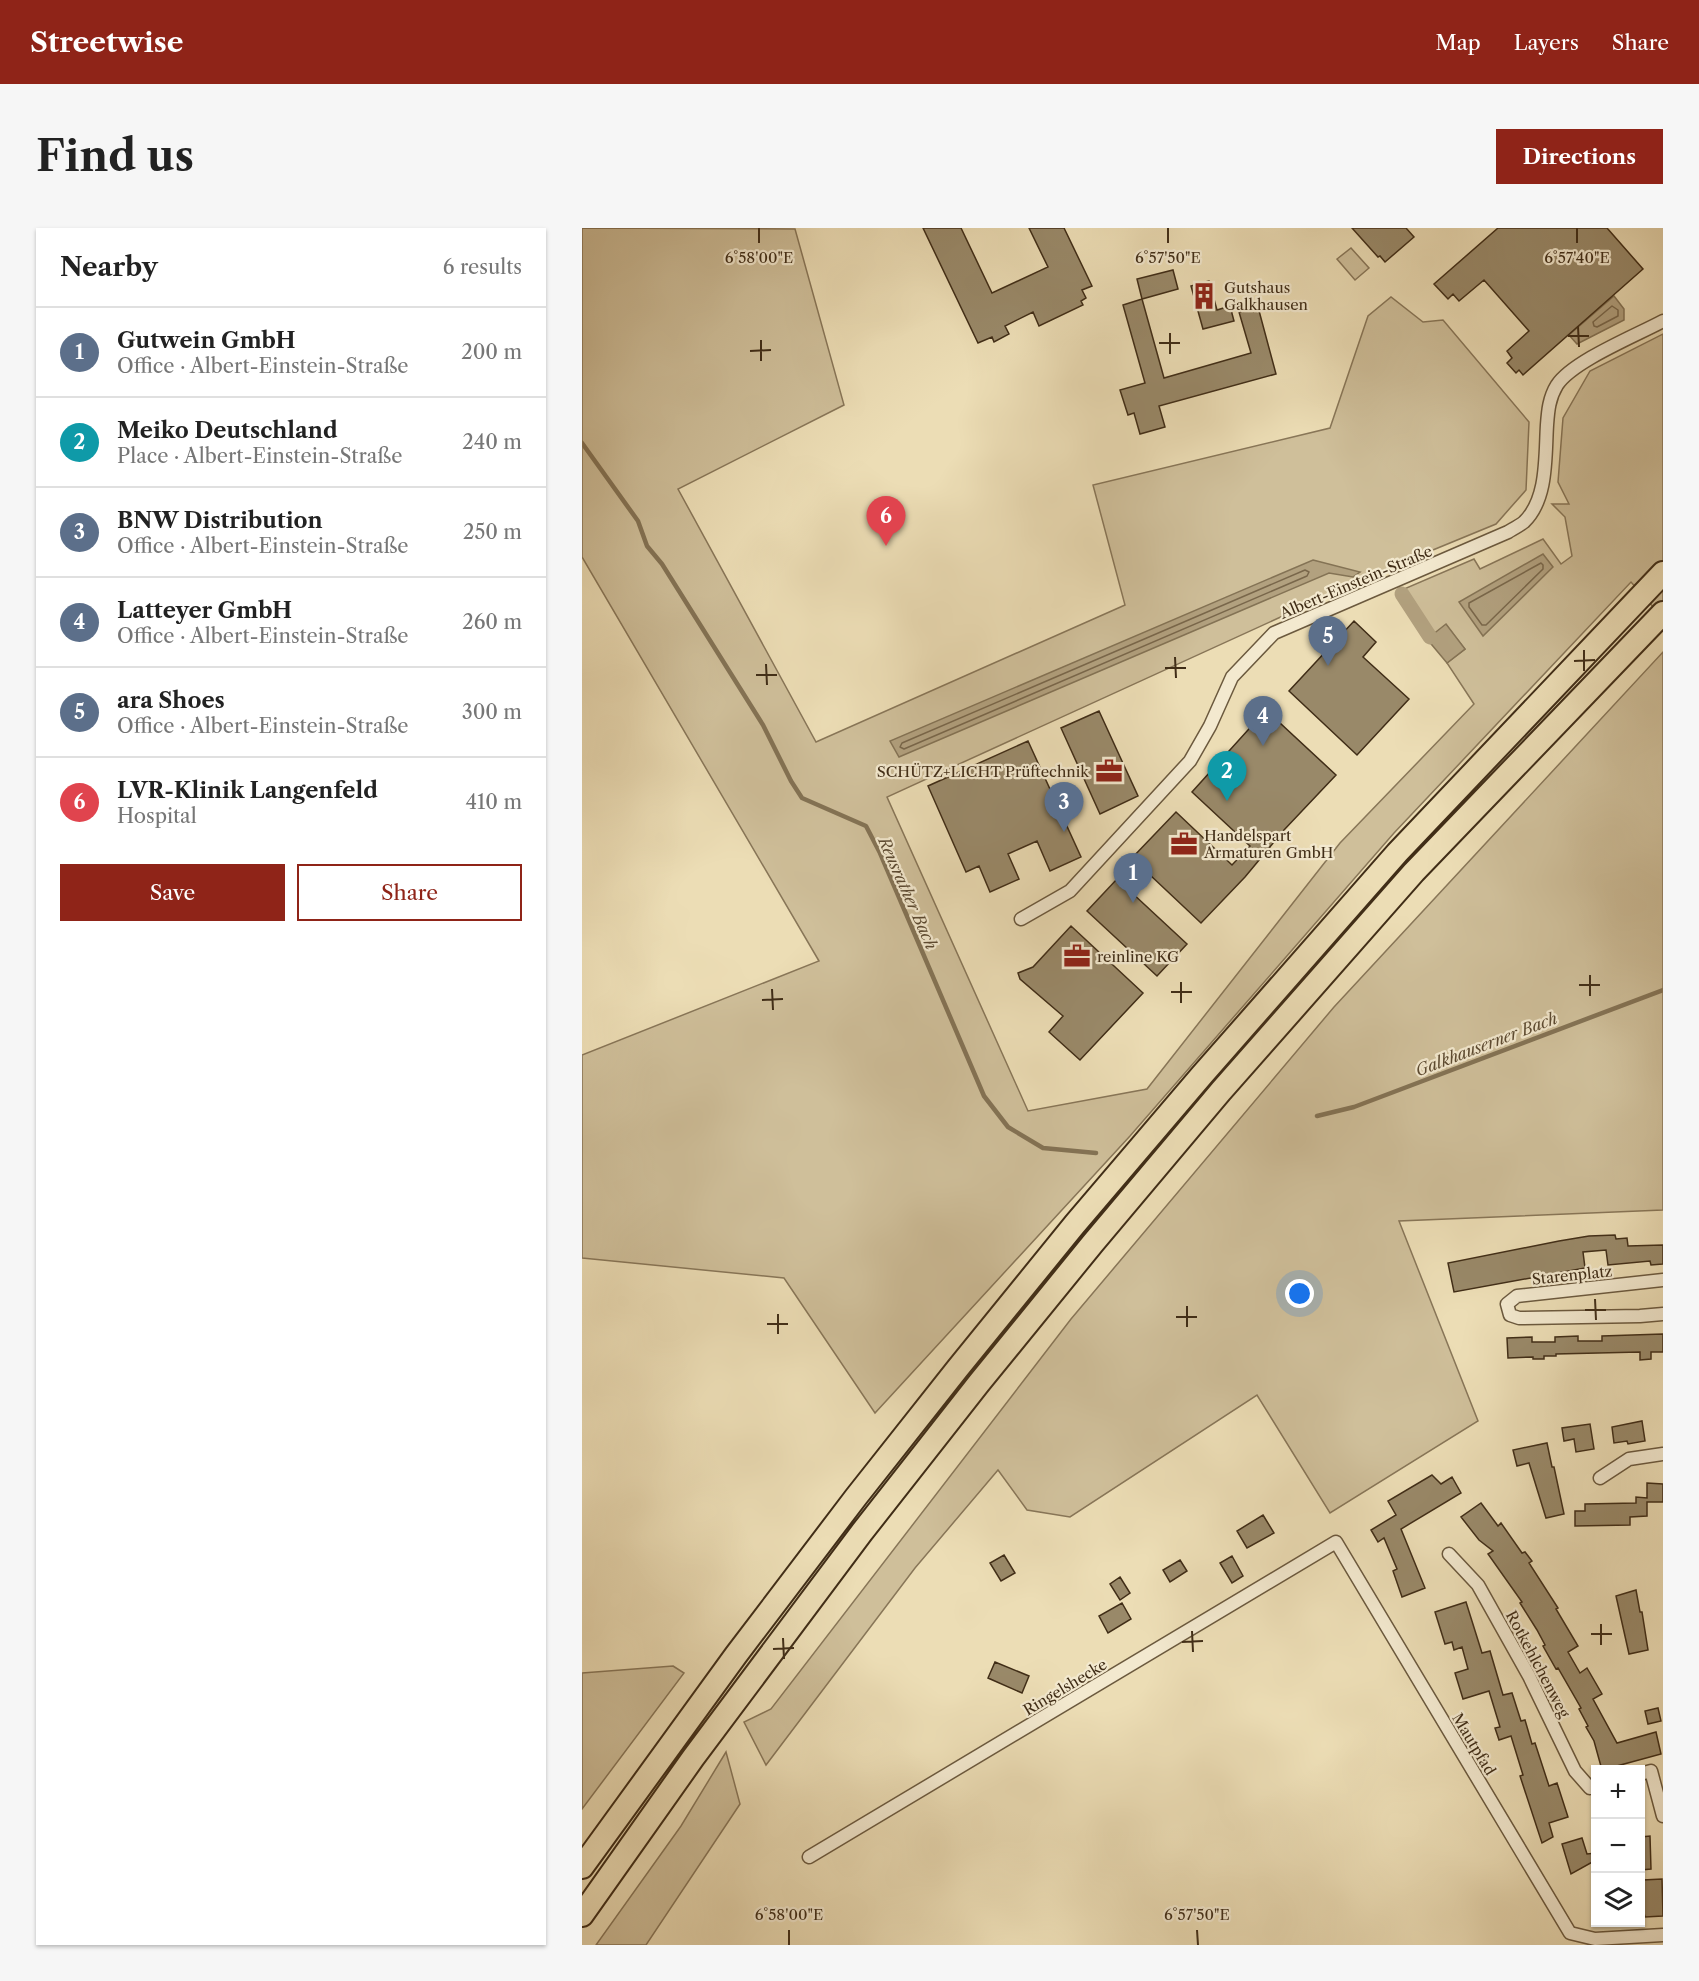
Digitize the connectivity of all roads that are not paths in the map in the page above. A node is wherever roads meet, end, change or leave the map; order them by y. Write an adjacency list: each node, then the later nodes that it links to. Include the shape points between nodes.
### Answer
1 (1663, 321): 4 (street, Albert-Einstein-Straße, via 1577,365 1557,386 1548,410 1539,497 1523,523 1274,633 1232,677 1190,760 1070,891)
2 (1663, 573): 15 (highway, via 1396,852 1075,1224 736,1655)
3 (1663, 613): 16 (highway, via 1414,872 1093,1243 862,1532 693,1758)
4 (1021, 919)
5 (1663, 1280): 6 (street, Starenplatz, via 1517,1296 1507,1304 1510,1315 1519,1318)
6 (1663, 1314)
7 (1663, 1454): 8 (street, via 1629,1460)
8 (1600, 1478)
9 (1336, 1542): 14 (street, Ringelshecke); 18 (street, Mautpfad, via 1570,1933)
10 (1449, 1554): 12 (street, Rotkehlchenweg, via 1478,1585 1575,1771)
11 (1652, 1771): 13 (street)
12 (1591, 1788)
13 (1663, 1816)
14 (809, 1857)
15 (582, 1867)
16 (582, 1915)
17 (1663, 1935): 18 (street)
18 (1596, 1942)

